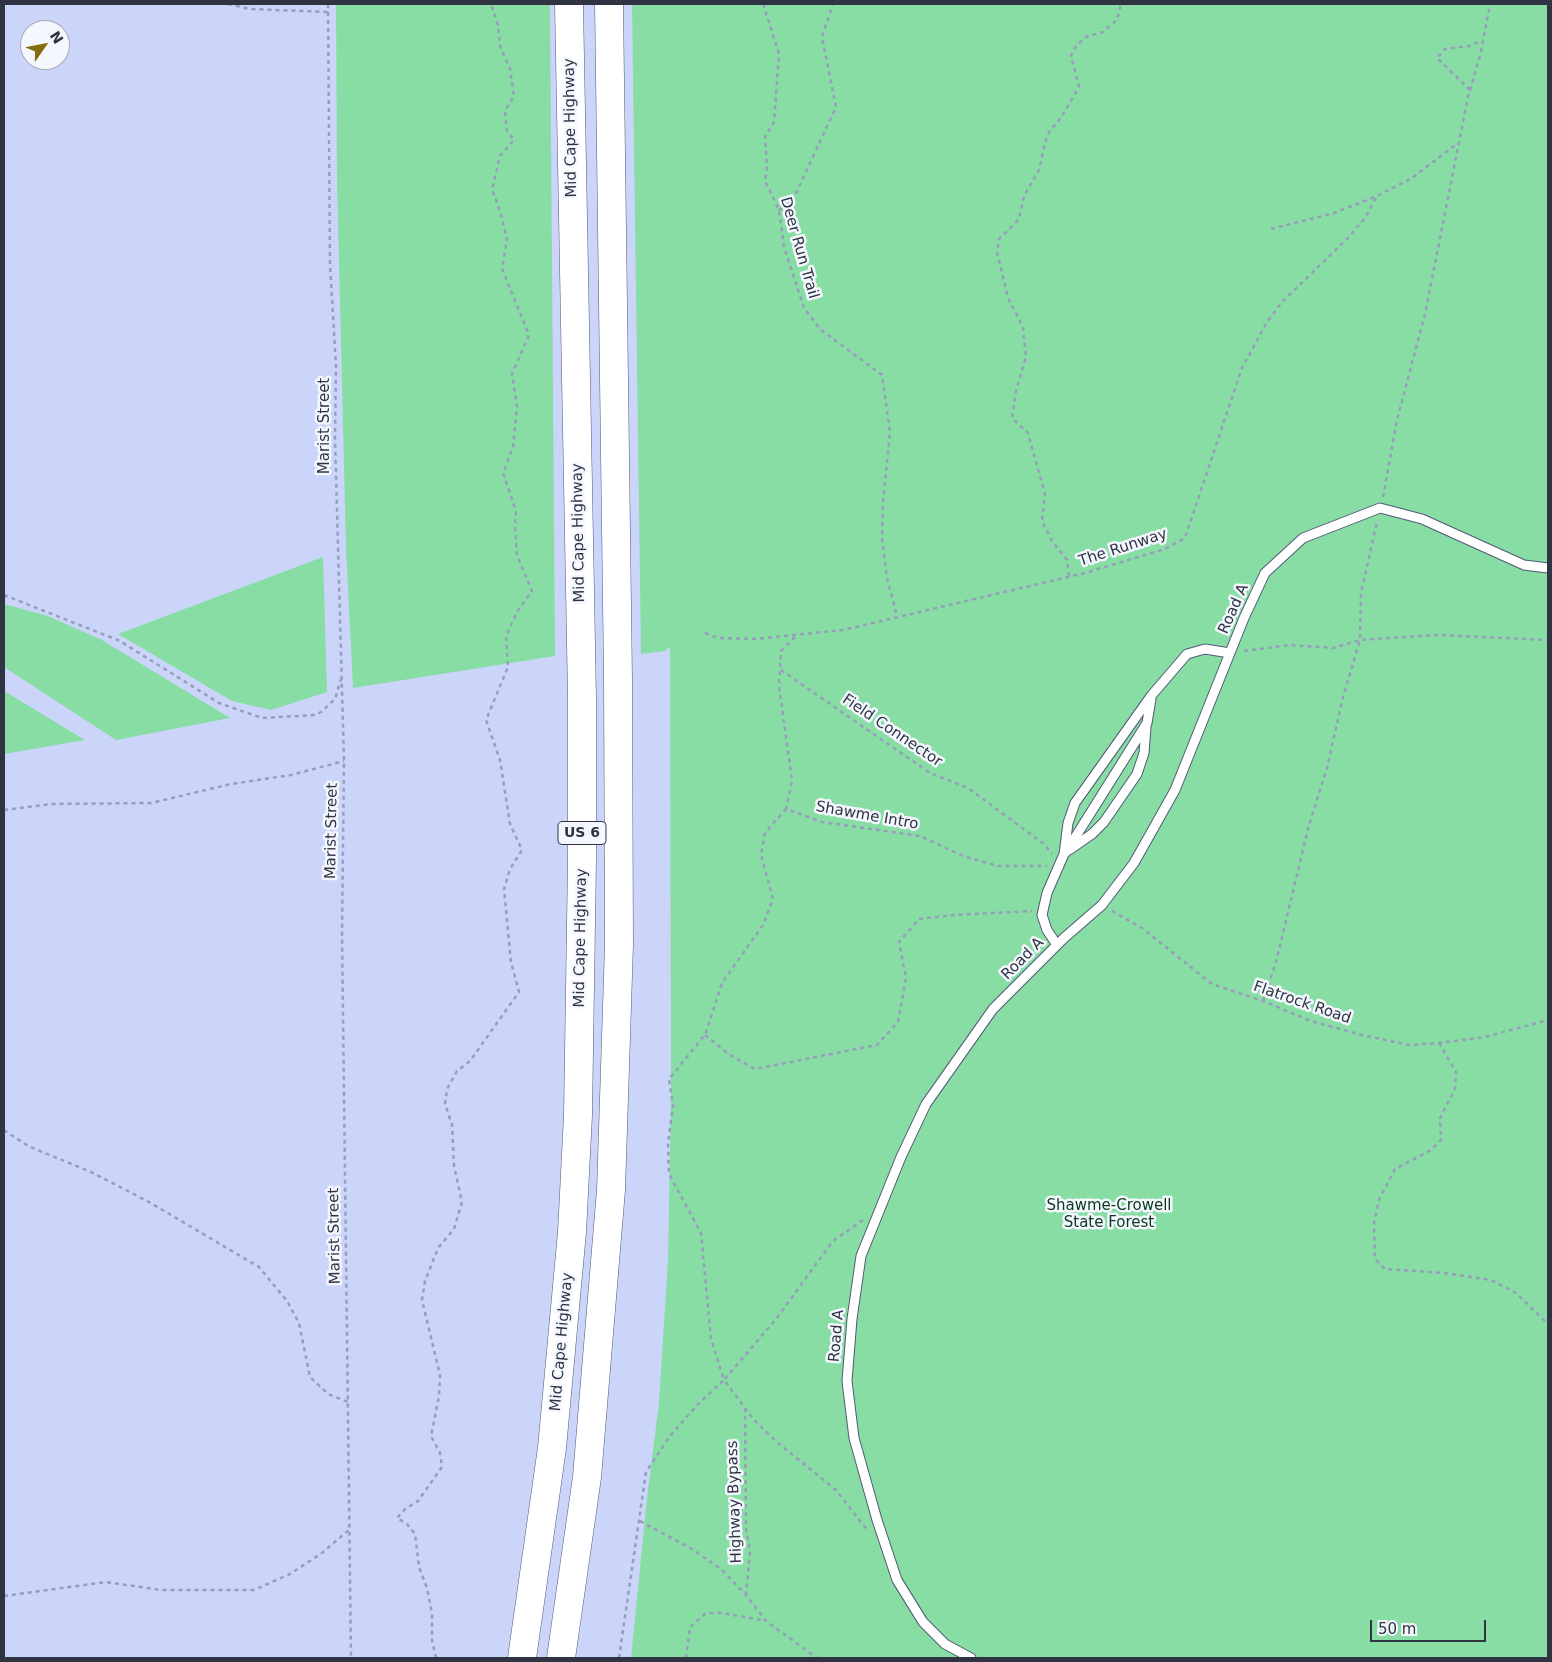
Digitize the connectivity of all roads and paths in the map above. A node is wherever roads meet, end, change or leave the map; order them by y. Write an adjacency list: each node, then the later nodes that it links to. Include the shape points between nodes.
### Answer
1 (228, 4): 9 (path, via 250,9)
2 (328, 4): 9 (path, Marist Street)
3 (491, 4): 52 (path, via 500,46 510,68 514,96 505,111 507,131 514,140 500,156 492,189 507,239 502,269 529,335 512,374 517,406 513,448 503,473 516,511 517,555 532,591 518,610 506,636 508,667 486,720 500,760 510,824 522,850 510,869 504,889 511,962 519,992 474,1054 457,1071 447,1089 445,1104 452,1125 454,1166 462,1202 454,1229 438,1248 425,1280 422,1300 440,1375 431,1436 440,1453 442,1467 418,1501 397,1518 414,1534 432,1614)
4 (569, 4): 53 (highway, Mid Cape Highway / US 6, via 582,697 578,1114 572,1232 552,1448)
5 (609, 4): 54 (highway, US 6, via 619,945 611,1190 586,1477)
6 (763, 4): 14 (path, Deer Run Trail, via 779,54 774,122 764,137 768,168 766,181)
7 (833, 4): 14 (path, via 822,37 836,107 792,200)
8 (1121, 4): 17 (path, via 1117,20 1103,32 1086,37 1076,46 1072,56 1079,87 1047,134 1039,170 1024,196 1019,219 999,239 997,252 1008,298 1023,327 1026,357 1012,418 1028,433 1045,494 1042,521 1067,560)
9 (328, 12): 25 (path, Marist Street, via 330,264 336,366)
10 (1483, 40): 11 (path, via 1445,49 1437,58)
11 (1470, 90)
12 (1459, 142): 13 (path, via 1412,178)
13 (1377, 196): 15 (path, via 1334,214); 17 (path, The Runway, via 1365,218 1347,239 1282,302 1267,322 1242,368 1185,538 1166,549)
14 (779, 210): 19 (path, Deer Run Trail, via 784,247 804,308 820,329 882,376 890,432 882,538 887,578)
15 (1271, 229)
16 (1548, 568): 23 (lane, Road A, via 1524,565 1422,520 1380,508 1302,538 1265,573)
17 (1068, 576): 19 (path, The Runway)
18 (4, 595): 25 (path, via 120,641 219,704 262,718 314,715 326,710 335,699)
19 (897, 616): 21 (path, The Runway, via 843,630)
20 (705, 633): 21 (path, The Runway, via 718,638 745,639)
21 (796, 636): 24 (path, via 781,651)
22 (1548, 640): 23 (path, via 1440,635 1360,640 1333,648 1290,645)
23 (1230, 653): 26 (lane, via 1205,649 1187,654); 33 (lane, Road A, via 1175,790 1134,863)
24 (780, 670): 29 (path, via 779,686 792,781); 32 (path, Field Connector, via 930,773 968,788 1044,844)
25 (342, 673): 28 (path, Marist Street)
26 (1152, 696): 27 (lane); 31 (lane, via 1075,802 1068,822)
27 (1147, 723): 31 (lane); 31 (lane, via 1144,753 1137,774 1104,822)
28 (344, 761): 30 (path, via 152,803 51,804); 43 (path, Marist Street, via 342,933)
29 (786, 809): 32 (path, Shawme Intro, via 822,822 920,836 963,856 998,866); 37 (path, via 765,833 761,854 773,899 763,925 722,983)
30 (4, 810)
31 (1064, 854): 32 (lane)
32 (1060, 866): 34 (lane, via 1047,893)
33 (1102, 905): 35 (lane, Road A); 38 (path, Flatrock Road, via 1142,928 1212,984 1312,1021 1362,1035 1409,1045)
34 (1044, 909): 35 (lane, via 1042,915); 37 (path, via 919,919 899,942 906,978 898,1022 877,1045 755,1069)
35 (1056, 945): 40 (lane, Road A, via 993,1009 926,1104)
36 (1548, 1020): 38 (path, Flatrock Road, via 1485,1037)
37 (705, 1035): 42 (path, via 669,1079 673,1106 668,1143 669,1174 701,1233 711,1339)
38 (1439, 1043): 41 (path, via 1456,1072 1455,1089 1440,1118 1441,1140 1431,1150 1395,1169 1377,1207 1375,1260 1385,1269 1491,1280 1516,1294)
39 (4, 1130): 43 (path, via 28,1146 91,1172 149,1202 259,1267 299,1323 310,1376 328,1394)
40 (881, 1206): 42 (path, via 834,1241 776,1319); 47 (lane, Road A, via 861,1256 847,1382 854,1438)
41 (1548, 1324)
42 (724, 1380): 44 (path); 45 (path, via 670,1436 646,1472)
43 (348, 1402): 46 (path, Marist Street)
44 (744, 1408): 47 (path, via 778,1443 836,1490 862,1525); 48 (path, Highway Bypass, via 746,1528 750,1551)
45 (640, 1521): 48 (path, via 722,1570); 55 (path)
46 (350, 1529): 49 (path, via 290,1574 254,1590 161,1590 106,1582); 51 (path, Marist Street)
47 (887, 1551): 58 (lane, Road A, via 897,1580 923,1622 945,1644)
48 (746, 1595): 50 (path)
49 (4, 1596)
50 (766, 1621): 56 (path, via 706,1613 690,1627); 57 (path)
51 (351, 1658)
52 (436, 1658)
53 (522, 1658)
54 (561, 1658)
55 (620, 1658)
56 (686, 1658)
57 (817, 1658)
58 (971, 1658)

